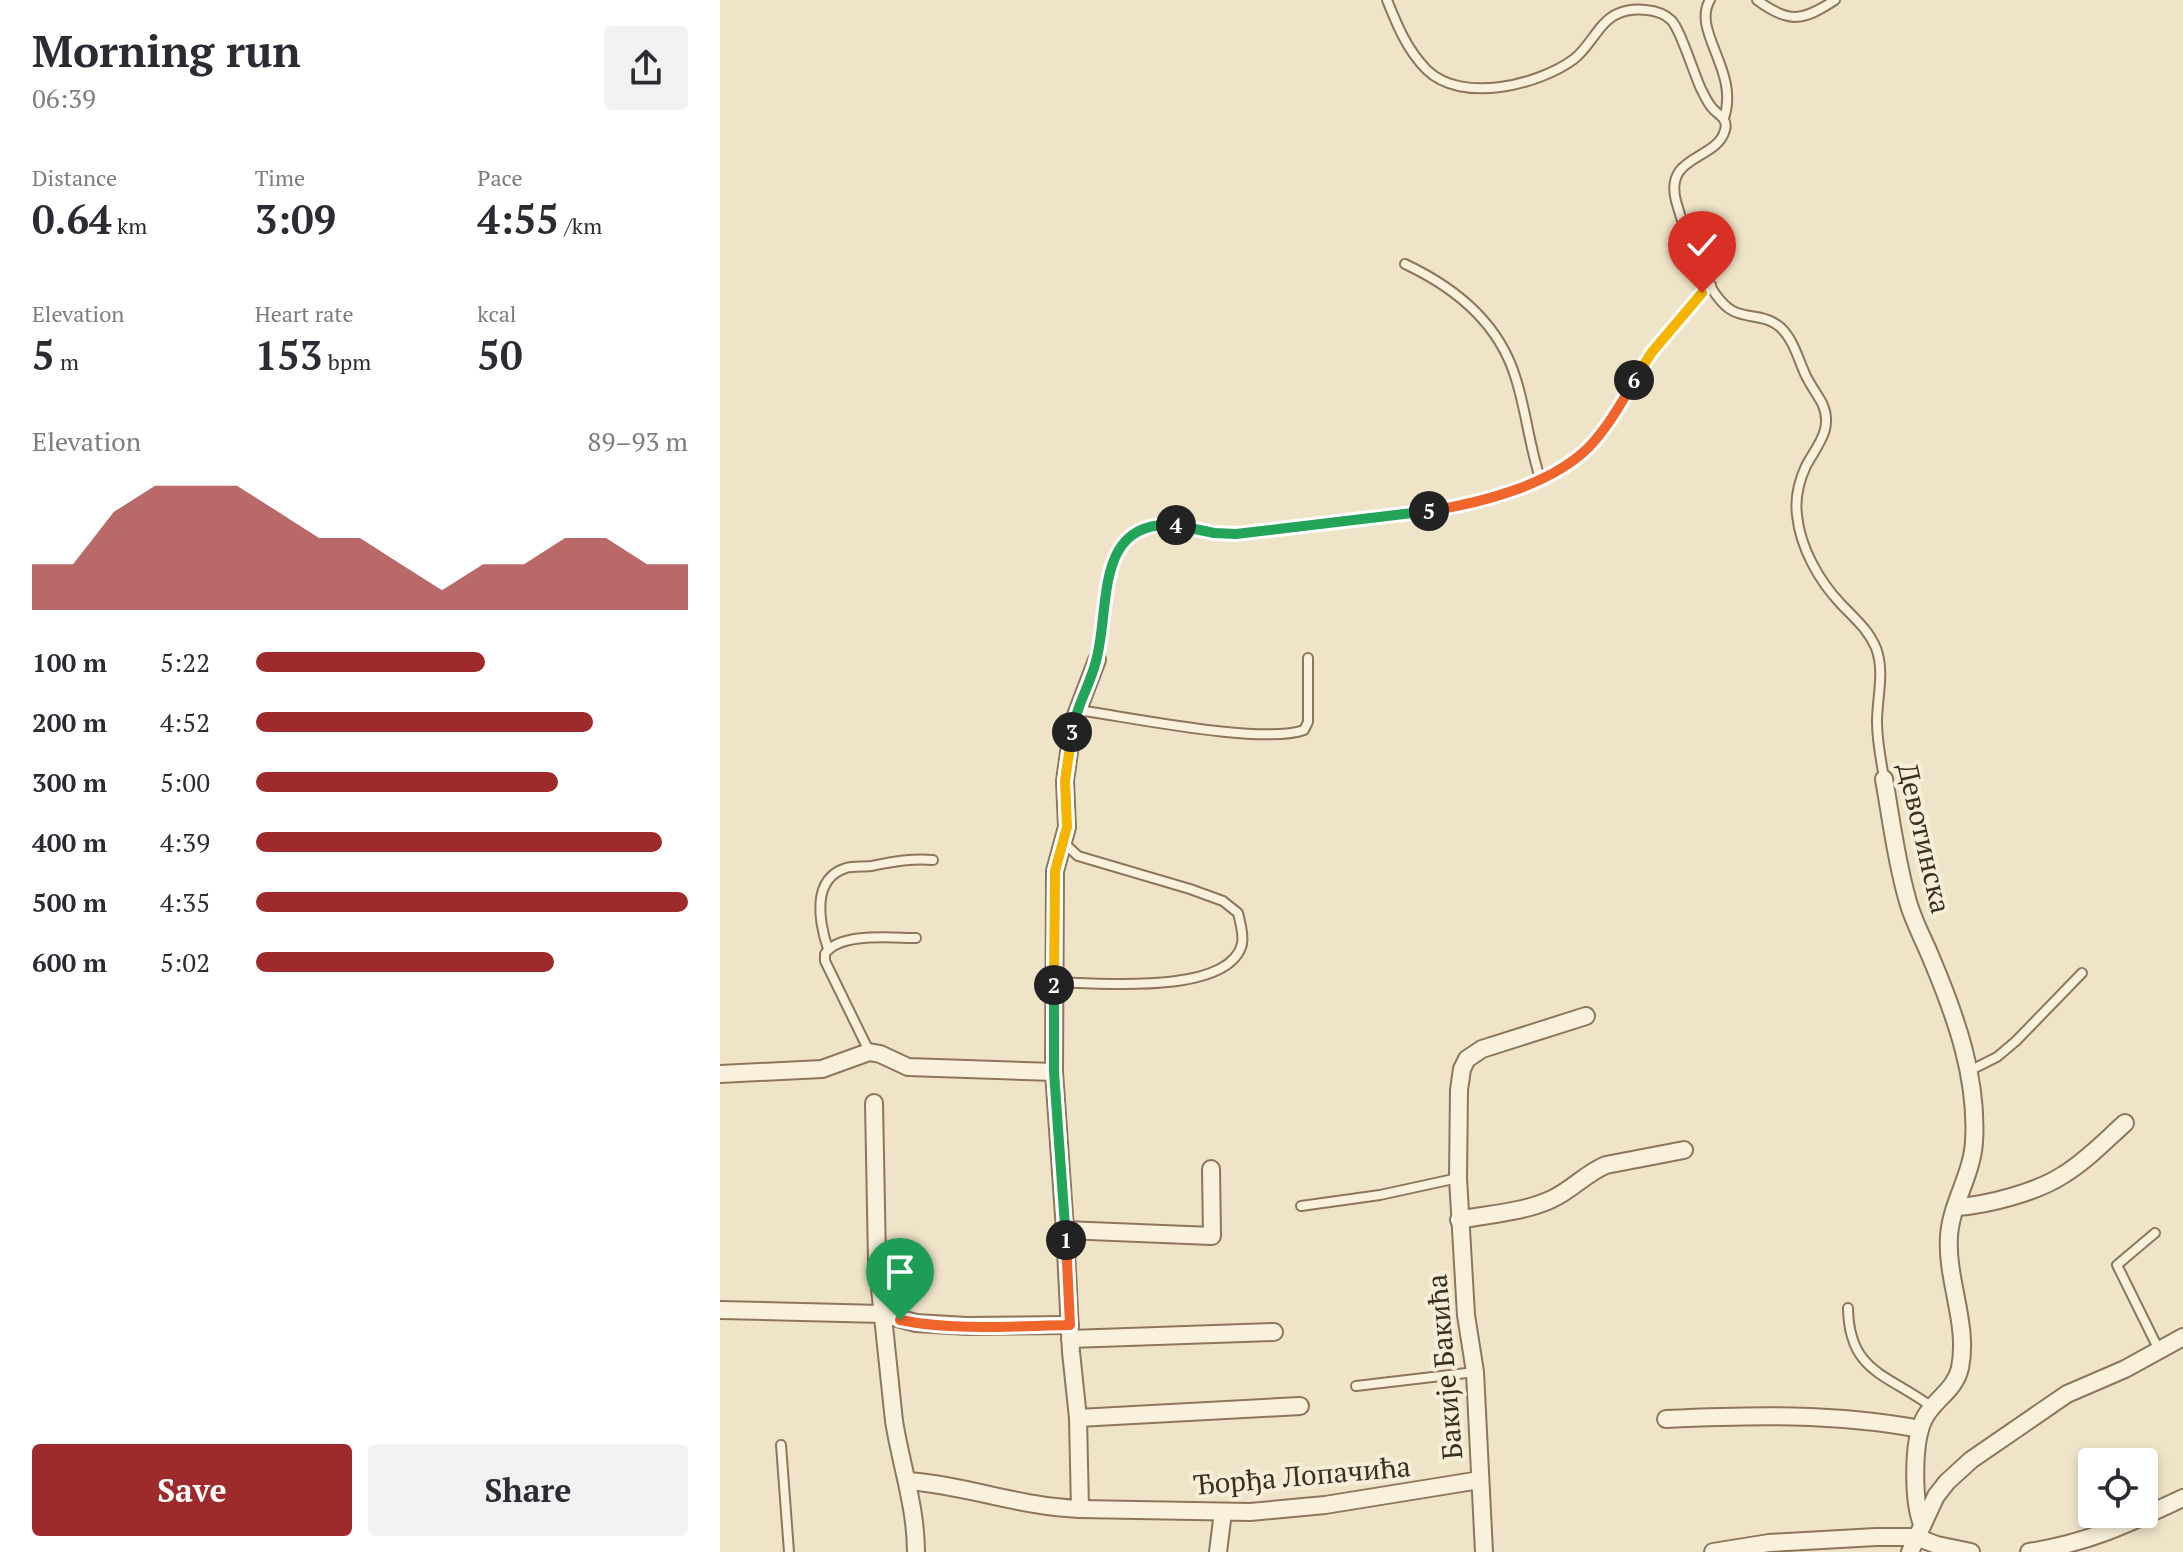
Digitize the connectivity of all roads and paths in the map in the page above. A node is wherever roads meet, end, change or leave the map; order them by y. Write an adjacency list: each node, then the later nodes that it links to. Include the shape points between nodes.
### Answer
1 (1387, 0): 5 (lane, via 1404,41 1427,70 1452,84 1494,88 1521,84 1564,65 1619,13 1657,13 1672,20 1710,106)
2 (1710, 0): 5 (lane, via 1704,18 1727,82)
3 (1757, 0): 4 (lane, via 1801,18)
4 (1835, 0)
5 (1724, 118): 7 (lane, via 1722,137 1681,169 1674,189)
6 (1405, 264): 8 (lane, via 1451,290 1495,334 1514,374)
7 (1711, 285): 8 (lane, via 1652,352 1589,447); 12 (lane, Девотинска, via 1725,306 1766,318 1786,334 1824,408 1826,432 1802,477 1797,516 1817,571 1872,639 1880,664 1877,724)
8 (1540, 478): 10 (lane, via 1460,506 1236,534 1157,524 1132,534 1113,560)
9 (1308, 658): 11 (lane, via 1308,722 1294,733 1238,732)
10 (1097, 660): 11 (street)
11 (1078, 710): 13 (street, via 1067,762)
12 (1884, 779): 22 (street, Девотинска, via 1907,900 1951,1004)
13 (1064, 843): 18 (street, via 1055,871); 18 (lane, via 1078,856 1223,901 1238,913 1242,944 1219,971 1197,979)
14 (933, 860): 16 (lane, via 846,868 829,876 820,911)
15 (916, 938): 16 (lane, via 856,939)
16 (828, 949): 20 (lane, via 825,961)
17 (2082, 973): 22 (lane, via 2016,1041)
18 (1054, 982): 21 (street)
19 (1586, 1016): 28 (street, Бакије Бакића, via 1482,1049 1467,1059 1459,1090)
20 (869, 1052): 21 (street, via 908,1067); 23 (street, via 822,1069)
21 (1054, 1072): 32 (street)
22 (1968, 1072): 30 (street, Девотинска, via 1974,1141)
23 (720, 1074)
24 (874, 1103): 36 (street)
25 (2125, 1123): 30 (street, via 2060,1178 2008,1197)
26 (1684, 1150): 31 (street, via 1595,1169 1543,1204)
27 (1211, 1169): 32 (street, via 1212,1236)
28 (1458, 1178): 29 (lane); 31 (street, Бакије Бакића)
29 (1301, 1206)
30 (1957, 1207): 44 (street, Девотинска, via 1949,1253 1961,1357 1957,1378)
31 (1459, 1220): 41 (street, Бакије Бакића)
32 (1065, 1230): 37 (street)
33 (2155, 1233): 40 (lane, via 2117,1265)
34 (1848, 1308): 44 (lane, via 1854,1345 1871,1370)
35 (720, 1310): 36 (street)
36 (882, 1314): 37 (street, via 929,1324); 50 (street)
37 (1070, 1332): 38 (street); 45 (street)
38 (1274, 1332)
39 (2183, 1337): 40 (street)
40 (2159, 1350): 54 (street, via 2067,1394 1971,1460 1947,1482)
41 (1475, 1372): 42 (lane); 49 (street, Бакије Бакића)
42 (1356, 1386)
43 (1300, 1406): 45 (street)
44 (1933, 1407): 47 (street, Девотинска)
45 (1078, 1418): 52 (street)
46 (1666, 1419): 47 (street, via 1826,1418)
47 (1920, 1429): 54 (street, Девотинска)
48 (781, 1445): 55 (lane)
49 (1480, 1480): 53 (street, Ђорђа Лопачића, via 1325,1505); 58 (street, Бакије Бакића)
50 (907, 1481): 52 (street, Ђорђа Лопачића); 56 (street)
51 (2183, 1498): 61 (street, via 2104,1534)
52 (1080, 1509): 53 (street, Ђорђа Лопачића)
53 (1223, 1512): 57 (street)
54 (1916, 1538): 59 (street, via 1785,1542); 60 (street)
55 (789, 1552)
56 (916, 1552)
57 (1218, 1552)
58 (1484, 1552)
59 (1713, 1552)
60 (1971, 1552)
61 (2029, 1552)

